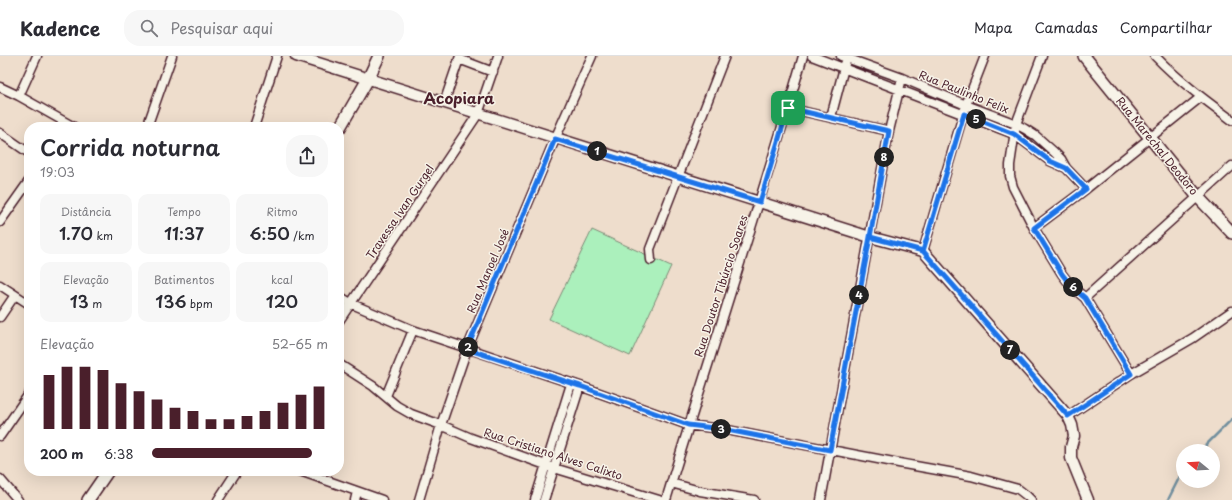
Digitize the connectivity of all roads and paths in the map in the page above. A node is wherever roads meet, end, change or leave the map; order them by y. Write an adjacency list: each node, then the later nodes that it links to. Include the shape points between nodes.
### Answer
1 (37, 56): 23 (street)
2 (172, 56): 33 (street)
3 (277, 56): 34 (street)
4 (296, 56): 20 (street)
5 (379, 56): 20 (main road)
6 (498, 56): 18 (street, Travessa Ivan Gurgel)
7 (592, 56): 40 (street, Rua Manoel José)
8 (725, 56): 45 (street)
9 (803, 56): 27 (street, Rua Doutor Tibúrcio Soares)
10 (812, 56): 17 (street, Rua Paulinho Felix)
11 (985, 56): 26 (street)
12 (1042, 56): 36 (street)
13 (1084, 56): 41 (main road, Rua Marechal Deodoro)
14 (1155, 56): 24 (street)
15 (844, 57): 17 (street); 19 (street, Rua Paulinho Felix)
16 (460, 58): 18 (street); 25 (street)
17 (843, 69): 22 (street, Rua Paulinho Felix); 30 (street)
18 (493, 72): 28 (street, Travessa Ivan Gurgel)
19 (902, 78): 22 (street); 26 (street, Rua Paulinho Felix)
20 (368, 79): 25 (street); 35 (main road)
21 (0, 87): 23 (street)
22 (899, 89): 29 (street, Rua Paulinho Felix); 37 (street)
23 (19, 96): 32 (street)
24 (1201, 97): 31 (street); 41 (street)
25 (444, 103): 28 (street)
26 (966, 106): 29 (street); 36 (street, Rua Paulinho Felix)
27 (788, 108): 30 (street); 49 (street, Rua Doutor Tibúrcio Soares)
28 (478, 114): 40 (street); 61 (street, Travessa Ivan Gurgel)
29 (964, 114): 39 (street, Rua Paulinho Felix); 54 (street)
30 (831, 117): 37 (street)
31 (1232, 120)
32 (64, 122)
33 (148, 122)
34 (256, 122)
35 (343, 122)
36 (1016, 124): 39 (street); 44 (street, Rua Paulinho Felix, via 1036,136 1061,159)
37 (889, 131): 53 (street)
38 (0, 133): 42 (street)
39 (1014, 134): 44 (street, Rua Paulinho Felix, via 1050,161); 51 (street, via 1010,176)
40 (555, 139): 45 (street); 66 (street, Rua Manoel José)
41 (1150, 139): 47 (street); 48 (main road, Rua Marechal Deodoro)
42 (24, 150)
43 (1232, 166): 48 (street)
44 (1066, 168): 47 (street, Rua Paulinho Felix)
45 (678, 176): 49 (street); 55 (street, via 650,249)
46 (24, 188): 50 (street)
47 (1086, 189): 51 (street)
48 (1198, 197): 52 (main road, Rua Marechal Deodoro); 58 (street)
49 (760, 202): 53 (street); 75 (street, Rua Doutor Tibúrcio Soares)
50 (0, 222)
51 (1034, 228): 58 (street, via 1062,274)
52 (1232, 233)
53 (870, 237): 54 (street); 77 (street)
54 (923, 251): 73 (street)
55 (651, 260)
56 (0, 285): 57 (street)
57 (15, 295): 60 (street); 64 (street)
58 (1085, 298): 68 (street)
59 (344, 299): 61 (street)
60 (24, 301)
61 (352, 304): 63 (street, Travessa Ivan Gurgel); 65 (street)
62 (1232, 310): 68 (street, via 1193,338)
63 (344, 314)
64 (0, 317)
65 (413, 330): 66 (street); 71 (street)
66 (467, 349): 69 (street); 74 (street, Rua Manoel José)
67 (344, 367): 71 (street, Rua Cristiano Alves Calixto)
68 (1131, 374): 73 (street)
69 (571, 384): 70 (street); 78 (street)
70 (580, 386): 75 (street); 79 (street)
71 (386, 396): 74 (street, Rua Cristiano Alves Calixto, via 411,414)
72 (24, 401): 76 (street)
73 (1068, 416): 98 (street, via 1074,436 1071,458)
74 (441, 425): 78 (street, Rua Cristiano Alves Calixto); 90 (street, Rua Manoel José)
75 (688, 425): 77 (street); 84 (street, Rua Doutor Tibúrcio Soares)
76 (0, 436)
77 (830, 450): 96 (street); 97 (street, via 971,476 1018,489)
78 (546, 464): 79 (street, Rua Cristiano Alves Calixto); 91 (street)
79 (554, 468): 92 (street); 93 (street, Rua Cristiano Alves Calixto)
80 (105, 476): 87 (main road)
81 (234, 476): 88 (street)
82 (311, 476): 85 (street)
83 (0, 479): 86 (street)
84 (671, 483): 94 (street, Rua Doutor Tibúrcio Soares); 95 (street, via 700,491)
85 (356, 496): 89 (street)
86 (18, 500)
87 (88, 500)
88 (218, 500)
89 (382, 500)
90 (419, 500)
91 (535, 500)
92 (544, 500)
93 (659, 500)
94 (666, 500)
95 (754, 500)
96 (821, 500)
97 (1030, 500)
98 (1088, 500)

